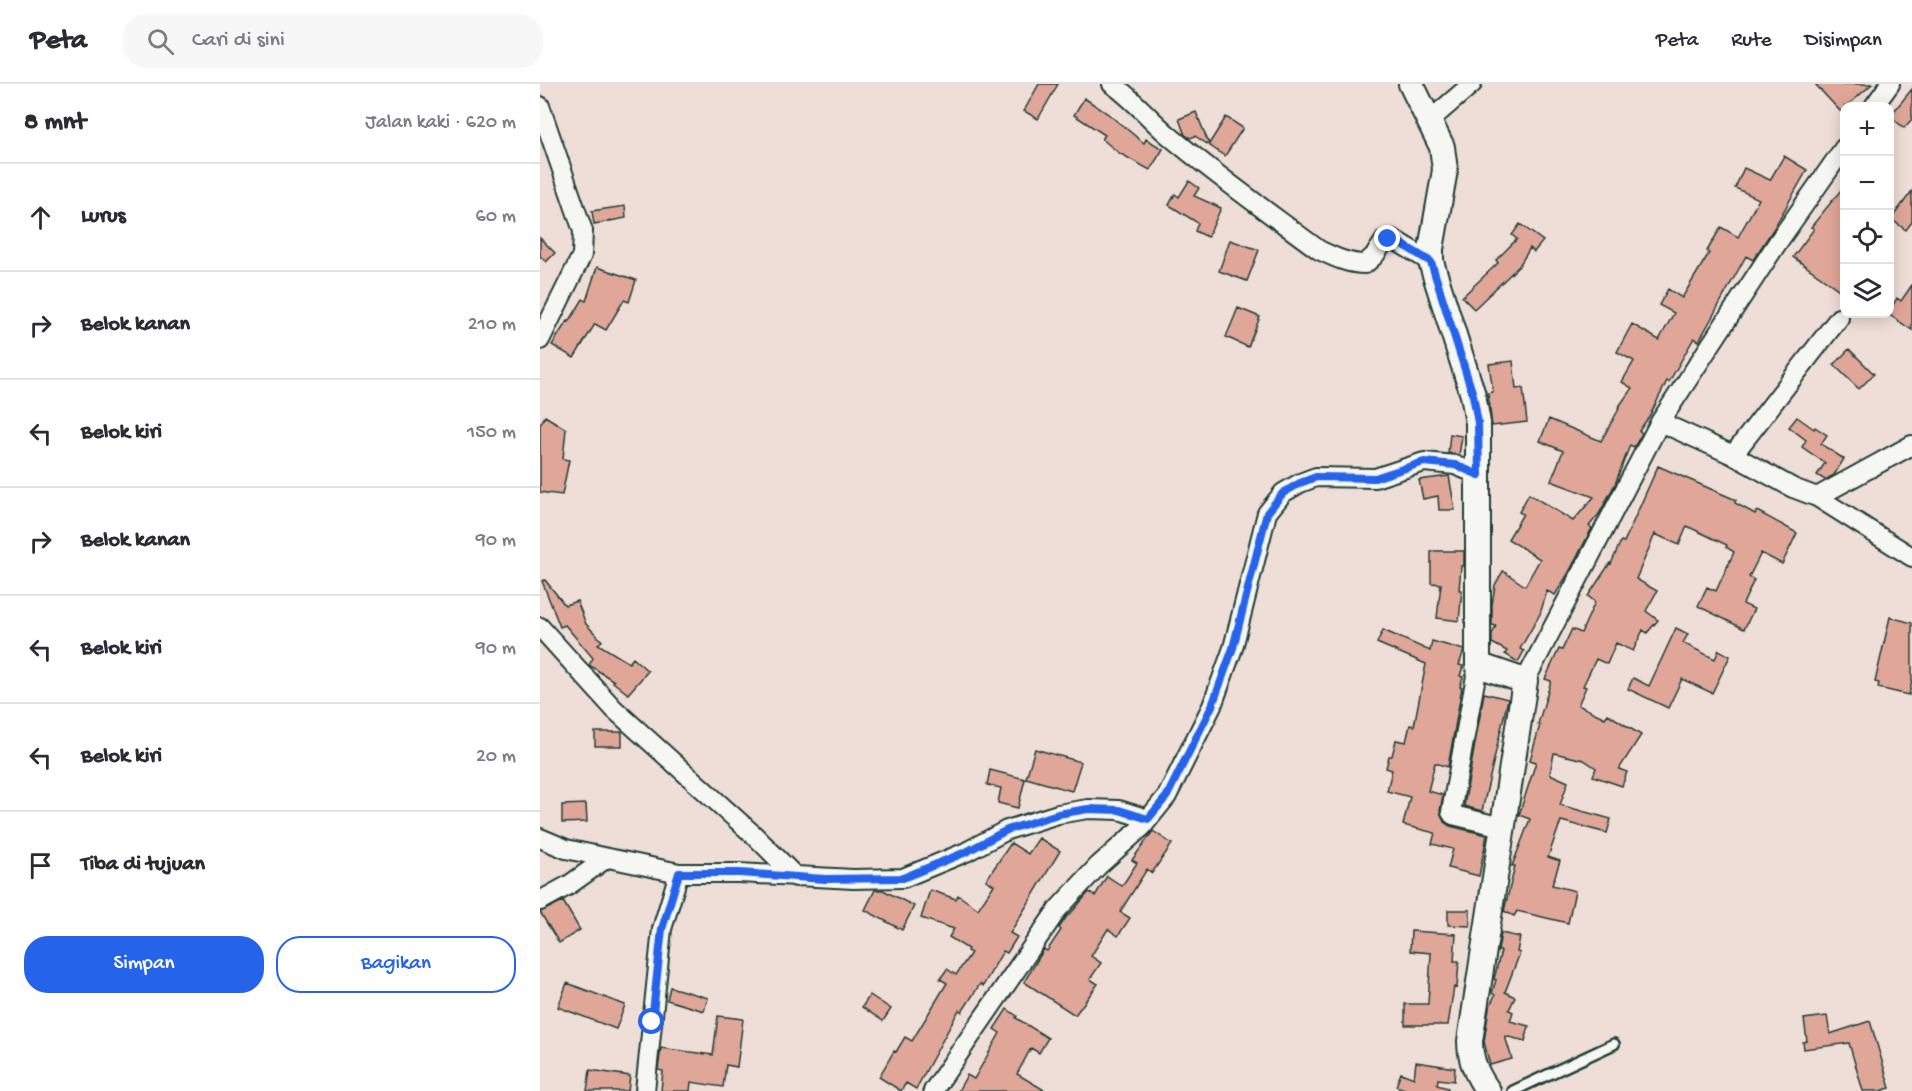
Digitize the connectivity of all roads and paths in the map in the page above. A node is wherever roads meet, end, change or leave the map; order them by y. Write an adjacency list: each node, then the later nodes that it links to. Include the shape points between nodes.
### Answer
1 (1112, 84): 9 (street, via 1215,172 1320,250 1365,264 1385,240 1393,239)
2 (1411, 84): 7 (street)
3 (1472, 84): 7 (street)
4 (1890, 84): 5 (street)
5 (1877, 102)
6 (540, 106): 11 (street, via 583,231 582,255)
7 (1429, 121): 9 (street, via 1442,147 1445,170)
8 (1840, 155): 12 (street)
9 (1431, 262): 15 (street, via 1473,395)
10 (1839, 318): 14 (street)
11 (540, 340)
12 (1660, 422): 14 (street); 20 (street)
13 (1912, 445): 16 (street)
14 (1733, 455): 16 (street)
15 (1479, 475): 19 (street); 21 (street, via 1455,465 1424,462 1375,478 1316,477 1283,493 1267,513 1233,648 1212,706 1167,796)
16 (1817, 497): 17 (street)
17 (1912, 557)
18 (540, 627): 26 (street, via 614,709)
19 (1478, 665): 20 (street); 22 (street, via 1451,812)
20 (1525, 681): 22 (street)
21 (1148, 819): 26 (street, via 1119,810 1088,809 1007,830 903,878); 31 (street, via 1058,909)
22 (1502, 826): 29 (street, via 1470,1041 1470,1053)
23 (540, 838): 24 (street, via 566,849)
24 (607, 858): 25 (street); 27 (street)
25 (679, 873): 26 (street); 30 (street, via 662,929)
26 (796, 877)
27 (540, 901)
28 (1614, 1044): 32 (lane)
29 (1482, 1087)
30 (645, 1091)
31 (933, 1091)
32 (1514, 1091)

